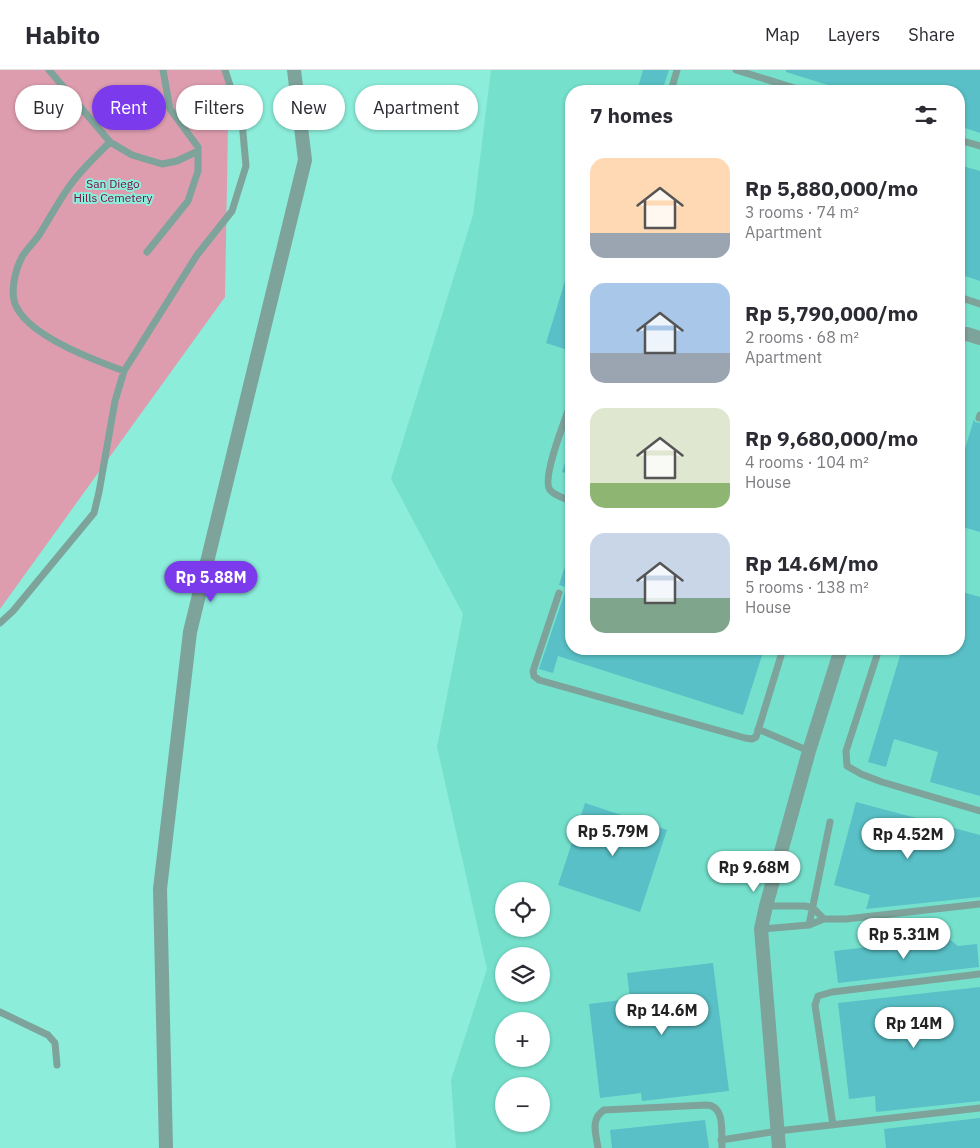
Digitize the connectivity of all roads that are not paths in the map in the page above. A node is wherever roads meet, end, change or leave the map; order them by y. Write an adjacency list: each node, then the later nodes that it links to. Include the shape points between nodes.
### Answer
1 (49, 70): 9 (lane)
2 (163, 70): 12 (lane, via 170,109)
3 (225, 70): 18 (lane, via 242,122 246,166 232,211 197,255)
4 (294, 70): 43 (street, via 305,160 188,641 160,889)
5 (677, 70): 7 (lane)
6 (736, 70): 8 (lane)
7 (672, 85)
8 (785, 85)
9 (110, 142): 12 (lane, via 132,155 162,164); 18 (lane, via 72,183 22,256 14,294 16,307 24,320 46,336)
10 (965, 142): 11 (lane)
11 (980, 146)
12 (198, 151): 13 (lane, via 198,171 188,201)
13 (147, 252)
14 (965, 299): 15 (lane)
15 (980, 304)
16 (965, 334): 17 (street)
17 (980, 338)
18 (124, 371): 22 (lane, via 115,401 94,513)
19 (565, 420): 20 (lane, via 550,464 548,484 550,490)
20 (565, 499)
21 (560, 593): 26 (lane, via 533,671 539,680 745,738 755,737)
22 (0, 623)
23 (781, 655): 26 (lane)
24 (839, 655): 27 (street)
25 (877, 655): 28 (lane, via 846,751 847,766 875,780)
26 (758, 729): 27 (lane)
27 (809, 751): 31 (street)
28 (980, 812)
29 (830, 822): 32 (lane)
30 (980, 904): 33 (lane)
31 (766, 906): 32 (lane); 35 (street)
32 (813, 908): 33 (lane); 34 (lane)
33 (824, 919): 34 (lane)
34 (809, 925): 35 (lane)
35 (761, 929): 41 (street)
36 (980, 974): 40 (lane, via 818,996 815,1005)
37 (0, 1012): 38 (lane, via 48,1035 56,1043)
38 (57, 1065)
39 (980, 1108): 40 (lane)
40 (833, 1125): 41 (lane)
41 (778, 1131): 42 (lane); 46 (street)
42 (721, 1140): 44 (lane, via 719,1110 711,1105 607,1110 599,1114 594,1124); 45 (lane)
43 (166, 1148)
44 (598, 1148)
45 (722, 1148)
46 (780, 1148)

